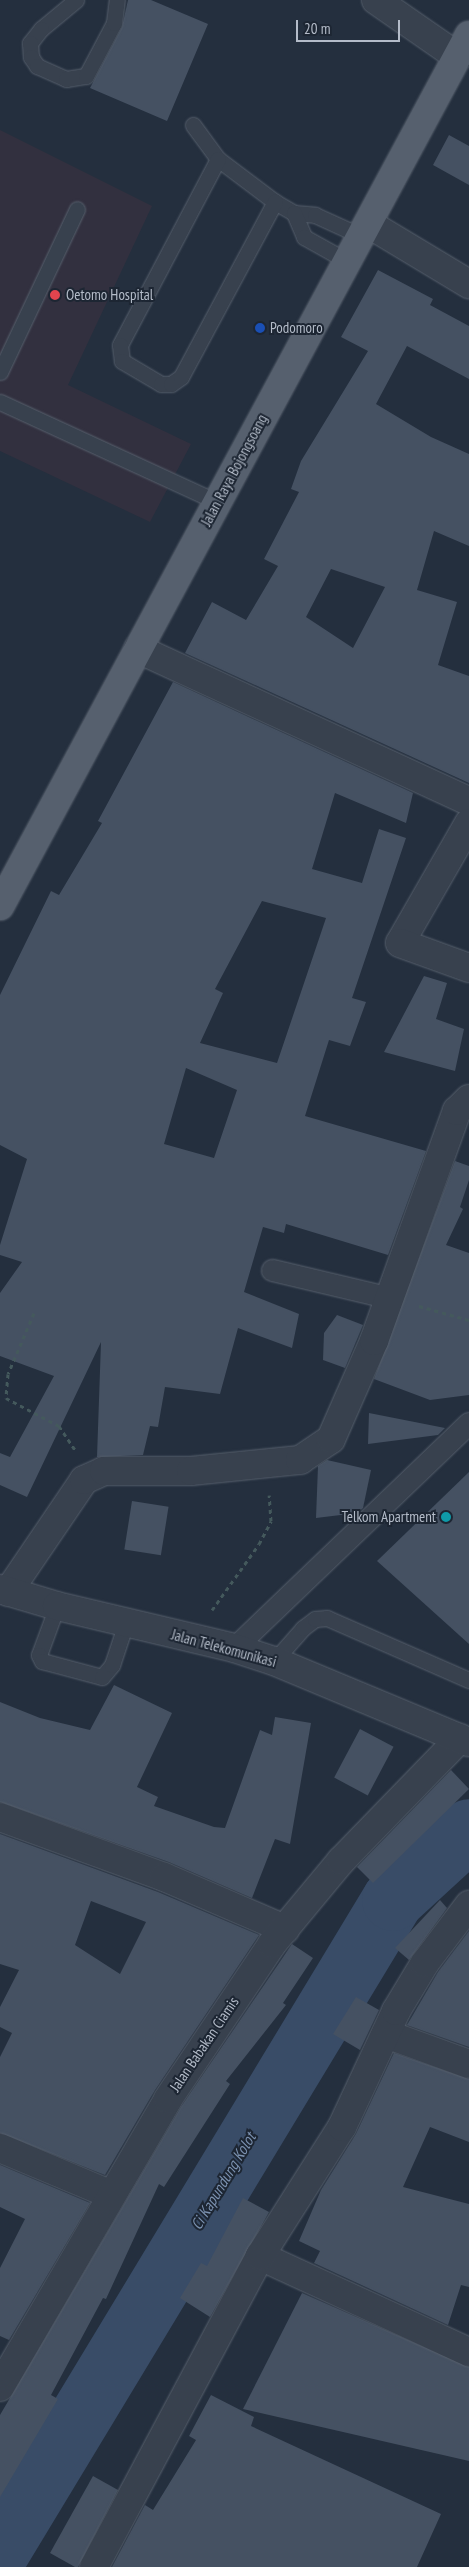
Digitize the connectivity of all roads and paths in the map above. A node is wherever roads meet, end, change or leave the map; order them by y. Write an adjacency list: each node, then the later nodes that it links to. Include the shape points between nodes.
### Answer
1 (76, 0): 2 (lane, via 41,29 30,43 31,57 37,66 66,78 86,76 114,23)
2 (117, 0)
3 (376, 0): 4 (street)
4 (463, 46): 10 (main road, Jalan Raya Bojongsoang)
5 (193, 125): 6 (lane)
6 (218, 159): 7 (lane); 7 (lane, via 120,345 122,362 160,384 171,384 181,377)
7 (275, 202): 9 (lane)
8 (77, 209): 13 (lane)
9 (294, 213): 10 (lane, via 314,214); 11 (lane, via 304,237)
10 (365, 230): 11 (main road, Jalan Raya Bojongsoang); 12 (street)
11 (347, 261): 15 (main road, Jalan Raya Bojongsoang)
12 (469, 284)
13 (0, 372)
14 (0, 402): 15 (lane)
15 (217, 502): 16 (main road, Jalan Raya Bojongsoang)
16 (138, 649): 17 (street); 19 (main road, Jalan Raya Bojongsoang)
17 (469, 801)
18 (469, 823): 20 (street, via 400,943)
19 (0, 906)
20 (469, 968)
21 (469, 1099): 23 (street, via 457,1111)
22 (272, 1270): 23 (street)
23 (390, 1298): 25 (path); 27 (street, via 332,1439 300,1460)
24 (34, 1312): 28 (path, via 8,1374 6,1398 59,1426 73,1444)
25 (469, 1320)
26 (469, 1423): 33 (street)
27 (273, 1463): 28 (street, via 191,1471 104,1471); 32 (path, via 268,1490 271,1521 259,1544 217,1602)
28 (84, 1480): 29 (street)
29 (4, 1591): 30 (street, Jalan Telekomunikasi)
30 (56, 1606): 31 (street, Jalan Telekomunikasi); 31 (lane, via 39,1655 42,1661 102,1677 112,1664)
31 (126, 1623): 32 (street, Jalan Telekomunikasi)
32 (197, 1640): 33 (street, Jalan Telekomunikasi)
33 (234, 1648): 34 (street, Jalan Telekomunikasi)
34 (274, 1661): 35 (lane, via 303,1628 315,1619 327,1618); 36 (street, Jalan Telekomunikasi)
35 (469, 1680)
36 (465, 1740): 39 (street, Jalan Babakan Ciamis, via 341,1861)
37 (0, 1817): 39 (street, via 164,1877)
38 (469, 1905): 40 (street, via 425,1963)
39 (285, 1929): 43 (street, Jalan Babakan Ciamis, via 168,2099)
40 (386, 2034): 41 (street); 44 (street, via 342,2127)
41 (469, 2064)
42 (0, 2148): 43 (street)
43 (112, 2195): 46 (street, Jalan Babakan Ciamis)
44 (260, 2256): 45 (street); 47 (street)
45 (469, 2352)
46 (0, 2387)
47 (94, 2567)

